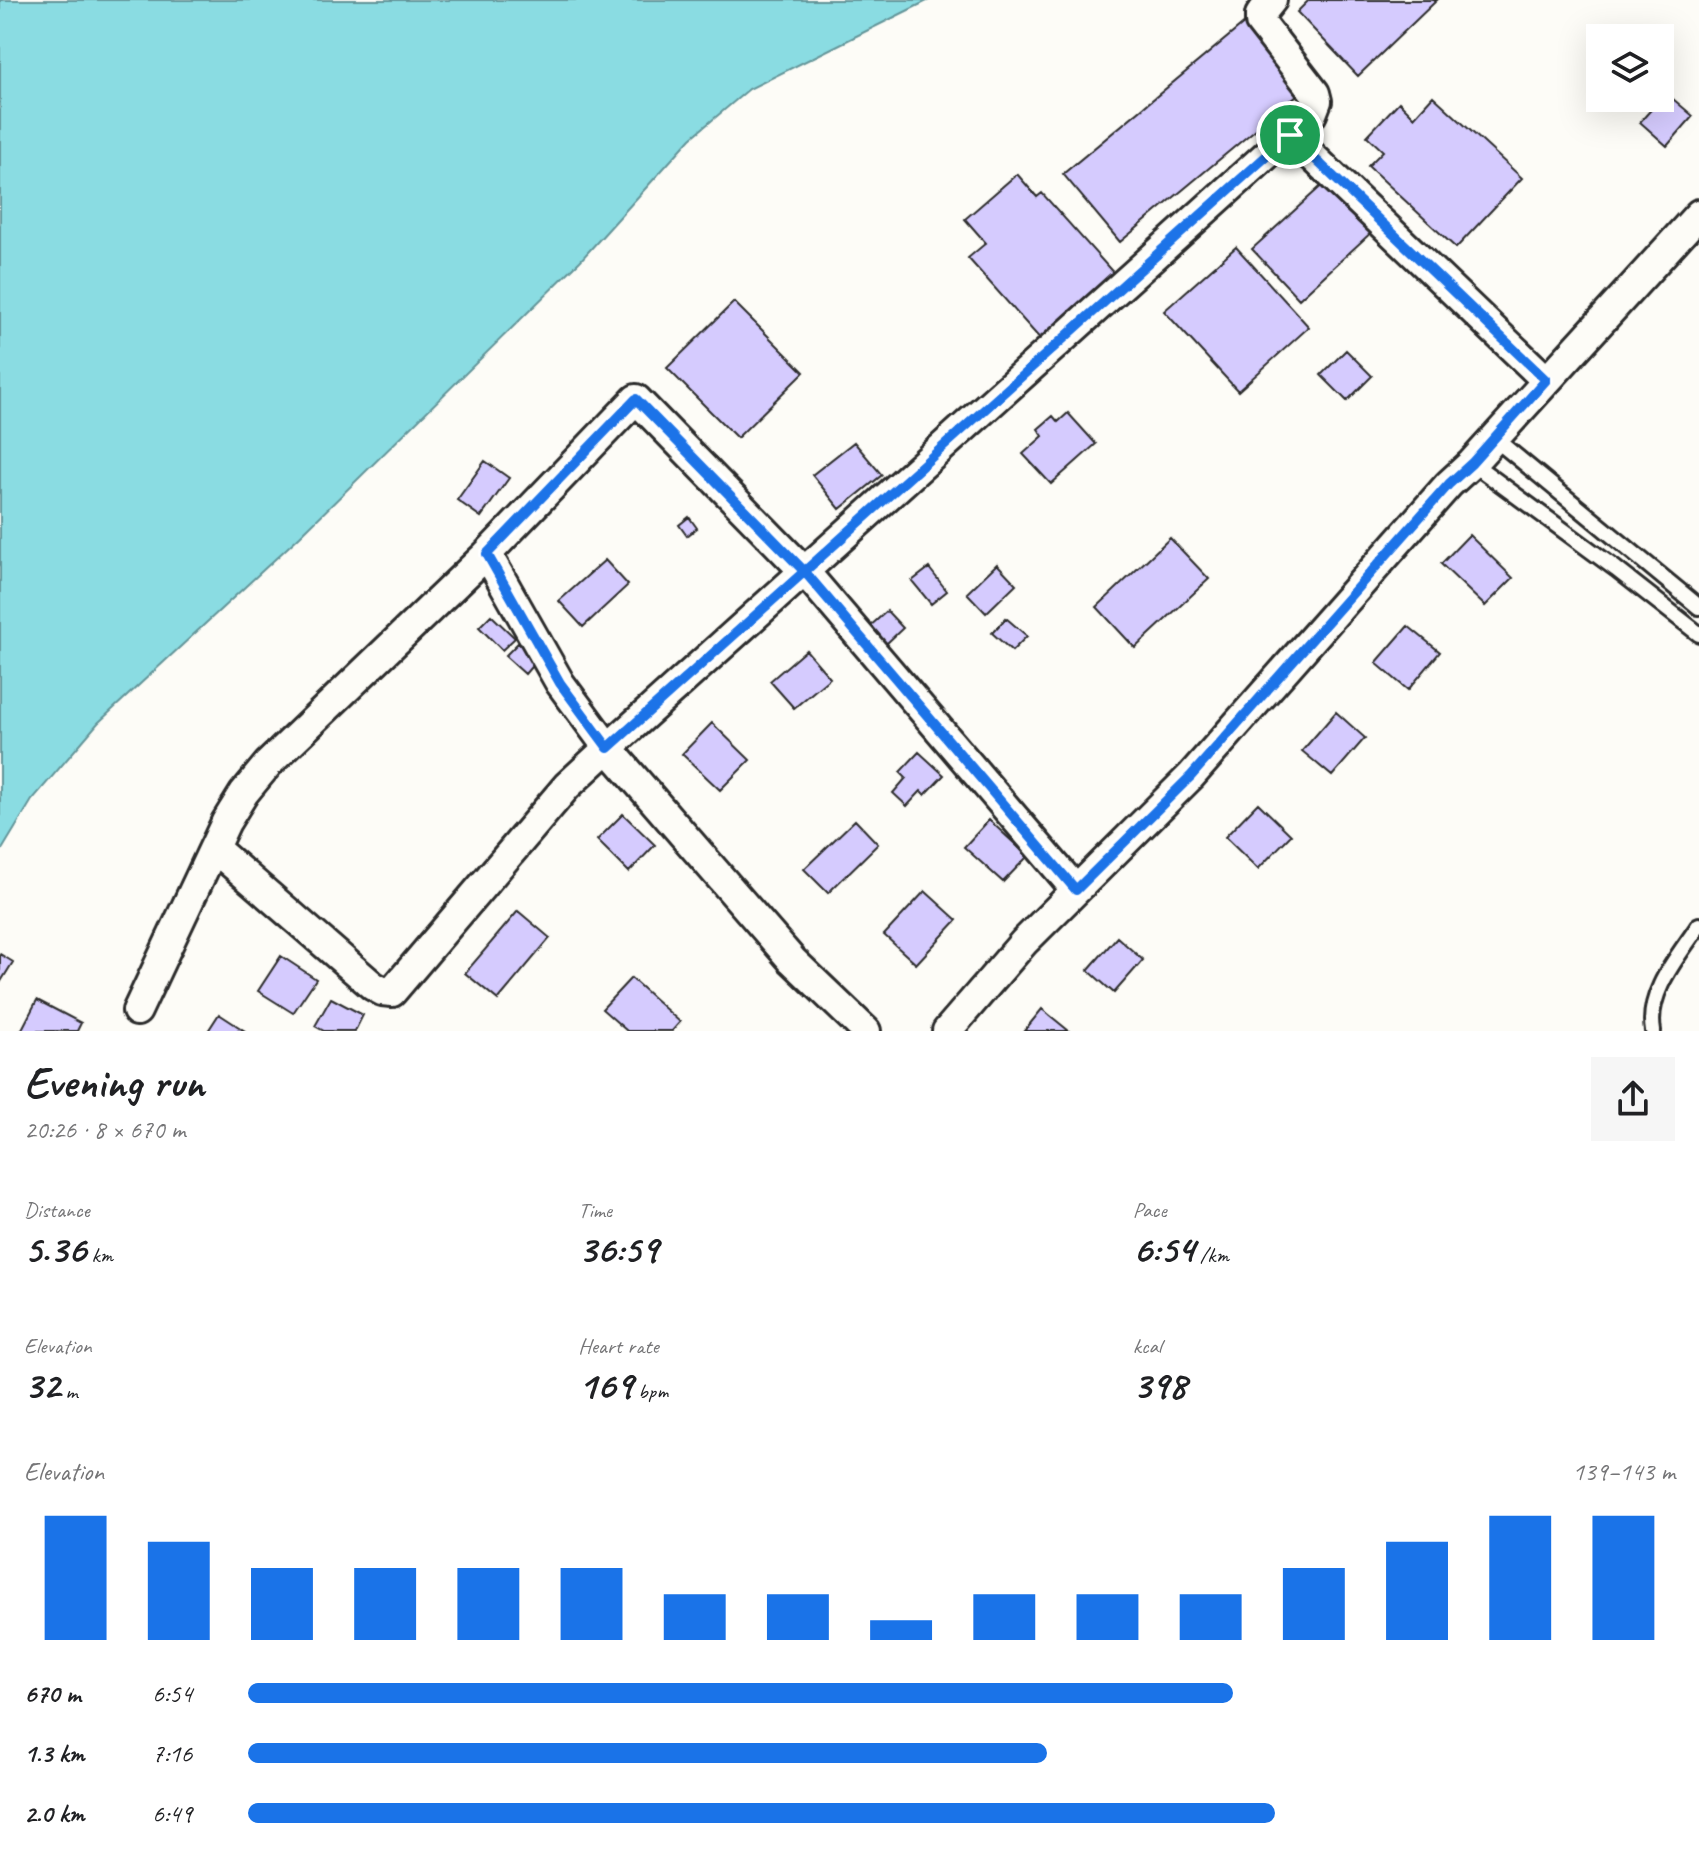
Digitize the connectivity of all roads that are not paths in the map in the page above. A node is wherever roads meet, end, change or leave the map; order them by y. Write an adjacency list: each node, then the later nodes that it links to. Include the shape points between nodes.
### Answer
1 (1272, 0): 2 (street, via 1260,22 1317,101 1312,114)
2 (1290, 135): 4 (street); 8 (street)
3 (1699, 214): 4 (street)
4 (1546, 380): 5 (street)
5 (1494, 438): 6 (street); 9 (lane)
6 (1472, 463): 10 (lane); 13 (street, via 1191,776)
7 (487, 554): 8 (street, via 636,399); 11 (street, via 560,683); 12 (street, via 268,764 244,793)
8 (805, 572): 11 (street); 13 (street)
9 (1699, 607)
10 (1699, 634)
11 (608, 748): 12 (street, via 567,786 392,992 373,986); 16 (street, via 792,960)
12 (214, 848): 15 (street)
13 (1076, 890): 17 (street)
14 (1699, 925): 18 (lane, via 1656,993)
15 (137, 1011)
16 (866, 1031)
17 (947, 1031)
18 (1653, 1031)

